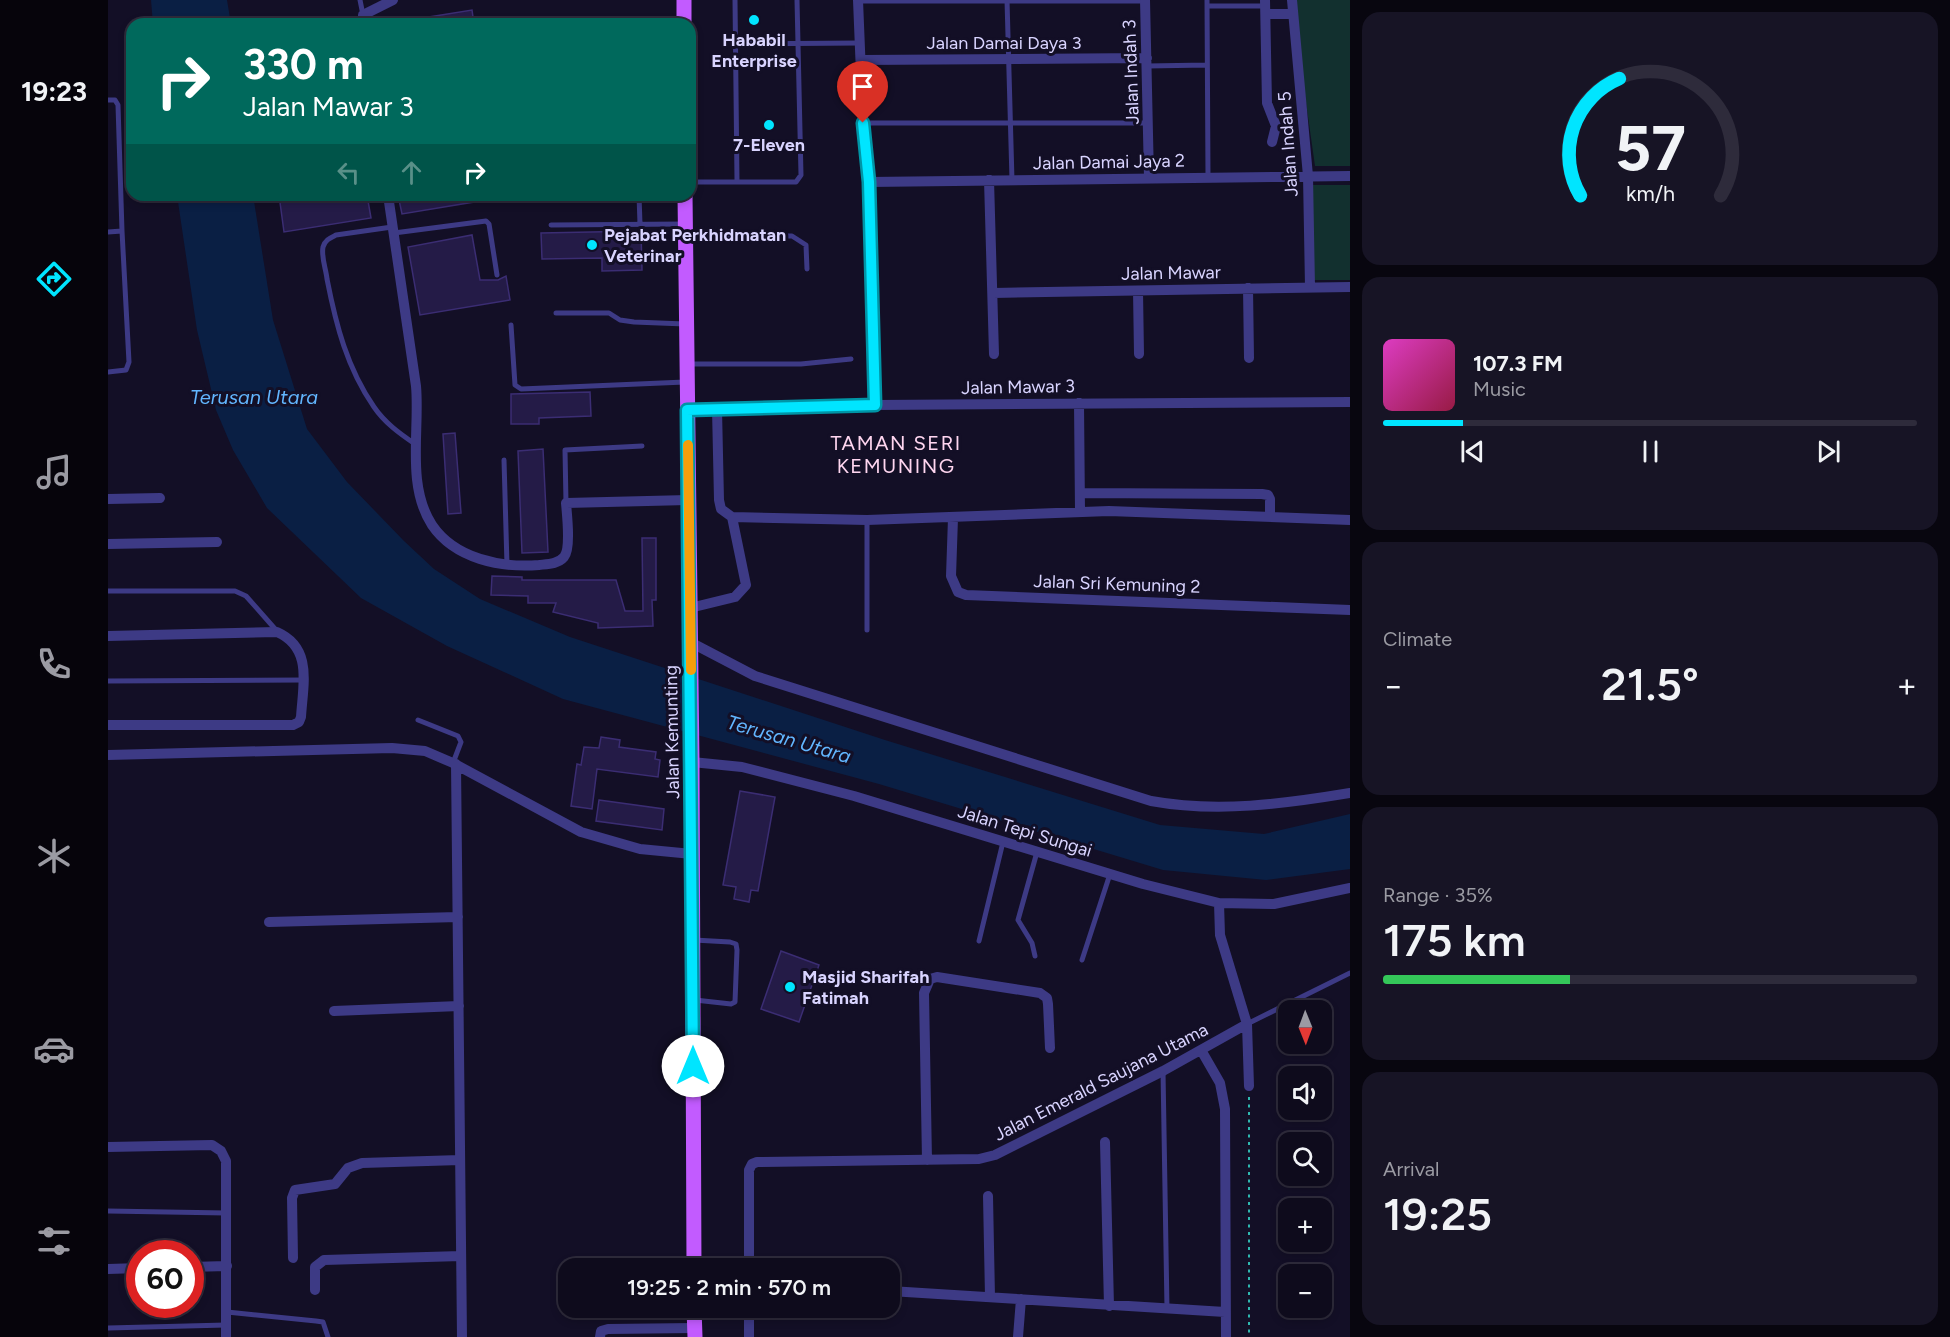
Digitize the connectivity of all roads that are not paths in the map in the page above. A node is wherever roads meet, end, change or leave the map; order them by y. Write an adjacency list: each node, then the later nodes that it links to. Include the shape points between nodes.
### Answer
1 (360, 0): 13 (lane)
2 (393, 0): 14 (street)
3 (684, 0): 15 (main road)
4 (735, 0): 17 (lane)
5 (797, 0): 18 (lane)
6 (858, 0): 7 (lane); 16 (street)
7 (1007, 0): 8 (lane); 19 (lane)
8 (1145, 0): 21 (street, Jalan Indah 3)
9 (1292, 0): 12 (street, Jalan Indah 5)
10 (1207, 3): 11 (lane); 22 (lane)
11 (1265, 7): 12 (street); 27 (street, via 1267,103 1276,126)
12 (1292, 14): 28 (street, Jalan Indah 5)
13 (363, 18)
14 (366, 18)
15 (684, 18)
16 (860, 43): 18 (lane); 20 (street)
17 (735, 44): 18 (lane); 34 (lane)
18 (797, 44): 34 (lane, via 801,176 796,182)
19 (1009, 59): 20 (street, Jalan Damai Daya 3); 21 (street, Jalan Damai Daya 3); 25 (lane)
20 (861, 60): 24 (street)
21 (1147, 62): 22 (lane); 26 (street, Jalan Indah 3)
22 (1207, 65): 30 (lane)
23 (108, 100): 44 (lane, via 115,100 118,105)
24 (863, 123): 25 (lane); 36 (street)
25 (1010, 123): 26 (lane); 33 (lane)
26 (1149, 123): 31 (street, Jalan Indah 3)
27 (1272, 142)
28 (1308, 176): 29 (street, Jalan Damai Jaya 2); 30 (street, Jalan Damai Jaya 2); 48 (street, Jalan Indah 5)
29 (1350, 176)
30 (1208, 177): 31 (street, Jalan Damai Jaya 2)
31 (1149, 178): 33 (street, Jalan Damai Jaya 2)
32 (990, 180): 33 (street, Jalan Damai Jaya 2); 36 (street, Jalan Damai Jaya 2); 52 (street)
33 (1012, 180)
34 (737, 181): 35 (lane)
35 (696, 182)
36 (869, 182): 65 (street)
37 (389, 201): 42 (street)
38 (639, 201): 40 (lane)
39 (685, 201): 43 (main road, Jalan Kemunting)
40 (640, 224): 41 (lane); 43 (lane)
41 (552, 225)
42 (393, 230): 47 (lane, via 486,221); 68 (street, via 416,386); 68 (lane, via 336,235 323,246 323,256 346,357 375,409)
43 (685, 230): 46 (lane, via 792,236 806,245); 54 (main road, Jalan Kemunting)
44 (122, 231): 45 (lane); 61 (lane, via 129,362 126,370)
45 (108, 232)
46 (807, 269)
47 (497, 275)
48 (1310, 287): 49 (street, Jalan Mawar); 50 (street, Jalan Mawar)
49 (1350, 287)
50 (1248, 288): 51 (street, Jalan Mawar); 58 (street)
51 (1138, 291): 52 (street, Jalan Mawar); 57 (street)
52 (993, 293): 56 (street)
53 (556, 313): 54 (lane, via 609,313 634,322)
54 (686, 324): 60 (main road, Jalan Kemunting)
55 (511, 325): 62 (lane, via 515,385 522,389)
56 (994, 354)
57 (1139, 354)
58 (1249, 358)
59 (851, 360): 60 (lane)
60 (687, 364): 62 (main road, Jalan Kemunting)
61 (108, 372)
62 (687, 382): 67 (main road, Jalan Kemunting)
63 (1350, 402): 64 (street, Jalan Mawar 3)
64 (1079, 403): 65 (street, Jalan Mawar 3); 71 (street)
65 (875, 405): 66 (street, Jalan Mawar 3)
66 (717, 409): 67 (street, Jalan Mawar 3); 77 (street, via 719,500 721,509)
67 (687, 410): 74 (main road, Jalan Kemunting)
68 (415, 444): 84 (street, via 421,503 432,526 468,555)
69 (642, 446): 75 (lane, via 566,450)
70 (504, 460): 84 (lane)
71 (1080, 493): 76 (street); 78 (street, via 1262,494 1270,499)
72 (160, 498): 73 (street)
73 (108, 499)
74 (688, 500): 75 (street); 86 (main road, Jalan Kemunting)
75 (566, 503): 84 (street, via 566,555 552,564)
76 (1080, 511): 78 (street); 79 (street)
77 (732, 517): 80 (street); 86 (street, via 746,585 735,597)
78 (1270, 517): 81 (street)
79 (952, 518): 80 (street); 87 (street, Jalan Sri Kemuning 2, via 951,576 958,592 966,595)
80 (867, 520): 88 (lane)
81 (1350, 520)
82 (217, 542): 83 (street)
83 (108, 544)
84 (507, 564)
85 (108, 591): 89 (lane, via 235,591 246,596)
86 (690, 608): 91 (main road, Jalan Kemunting)
87 (1350, 610)
88 (867, 630)
89 (277, 632): 90 (street); 92 (street, via 297,645)
90 (108, 636)
91 (690, 642): 97 (main road, Jalan Kemunting); 99 (street, via 755,676 1151,801 1231,807)
92 (304, 680): 93 (lane); 95 (street, via 301,717 292,725)
93 (108, 681)
94 (418, 720): 98 (lane, via 458,736 461,742)
95 (108, 725)
96 (108, 755): 98 (street, via 392,748 425,751)
97 (692, 756): 100 (street, Jalan Tepi Sungai, via 854,796); 102 (main road, Jalan Kemunting)
98 (455, 764): 102 (street, via 581,832 640,849); 106 (street)
99 (1350, 794)
100 (1003, 842): 101 (street, Jalan Tepi Sungai); 109 (lane)
101 (1037, 852): 103 (street, Jalan Tepi Sungai); 110 (lane, via 1018,920)
102 (692, 854): 108 (main road, Jalan Kemunting)
103 (1110, 874): 105 (street, Jalan Tepi Sungai); 111 (lane)
104 (1350, 888): 105 (street, Jalan Tepi Sungai, via 1274,904)
105 (1219, 903): 116 (street, via 1220,935)
106 (458, 917): 107 (street); 114 (street)
107 (269, 922)
108 (693, 940): 113 (main road, Jalan Kemunting); 113 (lane, via 736,944 735,1002)
109 (979, 941)
110 (1035, 956)
111 (1082, 960)
112 (1350, 973): 116 (lane)
113 (693, 1000): 130 (main road, Jalan Kemunting)
114 (459, 1006): 115 (street); 123 (street)
115 (334, 1011)
116 (1247, 1024): 118 (street, Jalan Emerald Saujana Utama); 120 (street)
117 (1050, 1048): 124 (street, via 1047,998 1040,993 930,979 924,993)
118 (1201, 1050): 119 (street, Jalan Emerald Saujana Utama); 143 (street, via 1220,1083 1225,1109)
119 (1163, 1071): 124 (street, Jalan Emerald Saujana Utama, via 994,1155); 141 (lane)
120 (1249, 1086)
121 (1105, 1142): 140 (street)
122 (108, 1147): 127 (street, via 212,1145 226,1161)
123 (460, 1160): 128 (street); 129 (street, via 362,1163 348,1168 335,1184 295,1190)
124 (927, 1160): 131 (street, Jalan Emerald Saujana Utama, via 752,1164)
125 (988, 1196): 138 (street)
126 (108, 1211): 127 (lane)
127 (228, 1213): 132 (street)
128 (461, 1256): 136 (street, via 319,1261 315,1267); 150 (street)
129 (293, 1258)
130 (694, 1258)
131 (749, 1258)
132 (227, 1266): 133 (street); 142 (street)
133 (204, 1267)
134 (126, 1268): 135 (street)
135 (108, 1269)
136 (315, 1290)
137 (900, 1292): 138 (street)
138 (990, 1297): 139 (street)
139 (1021, 1299): 140 (street); 153 (street)
140 (1109, 1306): 141 (street)
141 (1167, 1311): 143 (street)
142 (227, 1312): 145 (street); 149 (lane, via 323,1322)
143 (1225, 1312): 154 (street)
144 (749, 1318): 152 (street)
145 (226, 1325): 146 (lane); 148 (street)
146 (108, 1328)
147 (694, 1332): 151 (street, via 608,1329 601,1331)
148 (226, 1337)
149 (328, 1337)
150 (462, 1337)
151 (600, 1337)
152 (749, 1337)
153 (1018, 1337)
154 (1226, 1337)

